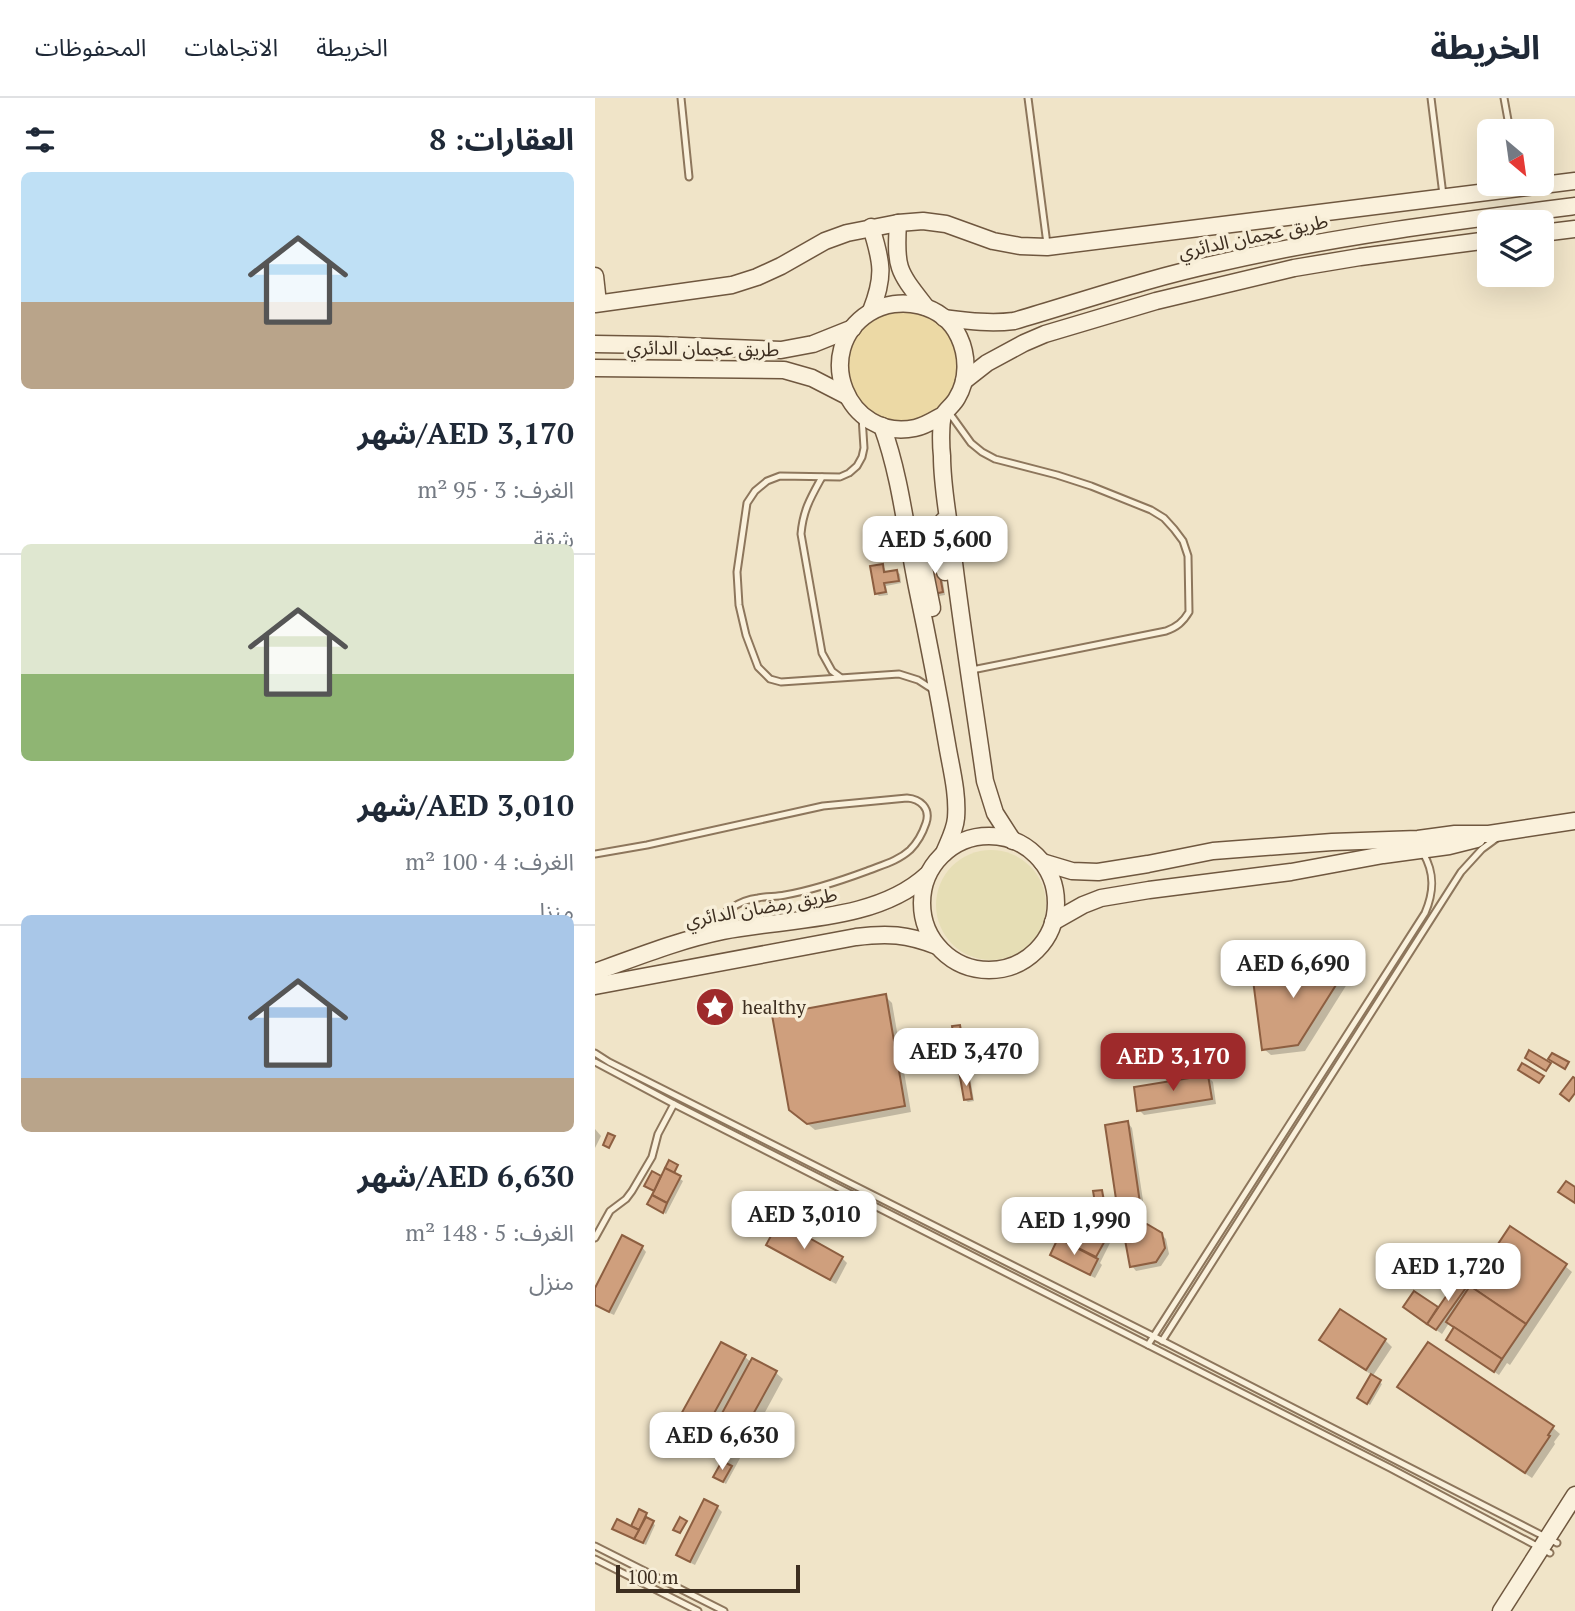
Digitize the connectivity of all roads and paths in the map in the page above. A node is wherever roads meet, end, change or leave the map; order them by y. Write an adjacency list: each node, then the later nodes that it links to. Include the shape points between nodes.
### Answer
1 (681, 98): 6 (lane)
2 (1028, 98): 17 (lane)
3 (1431, 98): 10 (lane)
4 (1504, 98): 5 (lane)
5 (1508, 119)
6 (689, 177)
7 (1575, 181): 8 (street)
8 (1554, 183)
9 (1477, 193): 10 (street)
10 (1444, 198): 17 (street)
11 (1575, 206): 22 (street, طريق عجمان الدائري, via 1278,250 1145,281 1014,321)
12 (898, 223): 13 (street); 17 (street, via 946,224 993,241); 20 (street, via 899,269)
13 (871, 227): 19 (street, via 825,241 781,266 732,285); 21 (street, via 882,270)
14 (1575, 229): 15 (street)
15 (1554, 232)
16 (1477, 242): 26 (street, طريق عجمان الدائري, via 1294,268 1156,301 1034,338)
17 (1047, 247)
18 (595, 276): 19 (street)
19 (597, 303)
20 (926, 307): 21 (street, via 889,304); 22 (street)
21 (871, 311): 23 (street)
22 (944, 318): 26 (street, via 959,335 966,358)
23 (853, 328): 24 (street, طريق عجمان الدائري, via 781,351); 27 (street, via 840,361)
24 (595, 344)
25 (595, 368): 27 (street, طريق عجمان الدائري, via 784,370)
26 (964, 381): 28 (street)
27 (847, 396): 29 (street)
28 (946, 412): 30 (street, via 914,428); 32 (street, via 942,464 946,498 940,547 952,627); 32 (lane, via 971,443 995,459 1091,486 1151,510 1174,529 1188,556 1189,612 1176,628)
29 (861, 414): 30 (street); 31 (lane, via 864,448 857,466 840,477)
30 (882, 426): 34 (street, via 902,500 900,543 906,585)
31 (823, 477): 33 (lane, via 806,505 801,534 822,653); 33 (lane, via 780,476 767,481 747,503 737,572 739,605 758,667 770,678 781,682)
32 (969, 666): 38 (street, via 985,781 995,813)
33 (840, 678): 34 (lane, via 899,674 918,680)
34 (939, 695): 40 (street, via 956,804 953,832)
35 (1575, 821): 36 (street)
36 (1506, 832): 37 (street); 54 (lane, via 1461,872)
37 (1489, 834): 39 (street, via 1462,844); 42 (street, via 1213,850 1098,872 1072,871)
38 (1013, 841): 40 (street, via 977,837); 42 (street)
39 (1421, 850): 44 (street, via 1101,898); 53 (lane, via 1432,874 1425,913)
40 (944, 853): 43 (street)
41 (595, 854): 45 (lane, via 838,804 907,798 923,804 927,820 921,836 895,860 832,884 747,901 722,915)
42 (1042, 862): 44 (street, via 1056,901)
43 (929, 873): 45 (street, طريق رمضان الدائري, via 877,905); 46 (street, via 922,911)
44 (1053, 922): 46 (street, via 1030,956 1012,966 971,968)
45 (706, 934): 47 (street, طريق رمضان الدائري)
46 (937, 946): 48 (street, via 905,935 856,937)
47 (595, 972)
48 (595, 986)
49 (595, 1053): 53 (lane)
50 (595, 1062): 51 (lane)
51 (674, 1104): 52 (lane, via 638,1181 626,1199 610,1211); 55 (lane)
52 (595, 1238)
53 (1153, 1336): 54 (lane); 55 (lane)
54 (1163, 1341): 56 (lane); 60 (lane)
55 (1148, 1345): 56 (lane)
56 (1157, 1350): 60 (lane)
57 (1575, 1495): 60 (street)
58 (1575, 1514): 60 (street)
59 (595, 1546): 63 (lane)
60 (1549, 1546): 64 (street); 65 (street)
61 (595, 1559): 62 (lane)
62 (698, 1611)
63 (724, 1611)
64 (1501, 1611)
65 (1513, 1611)

